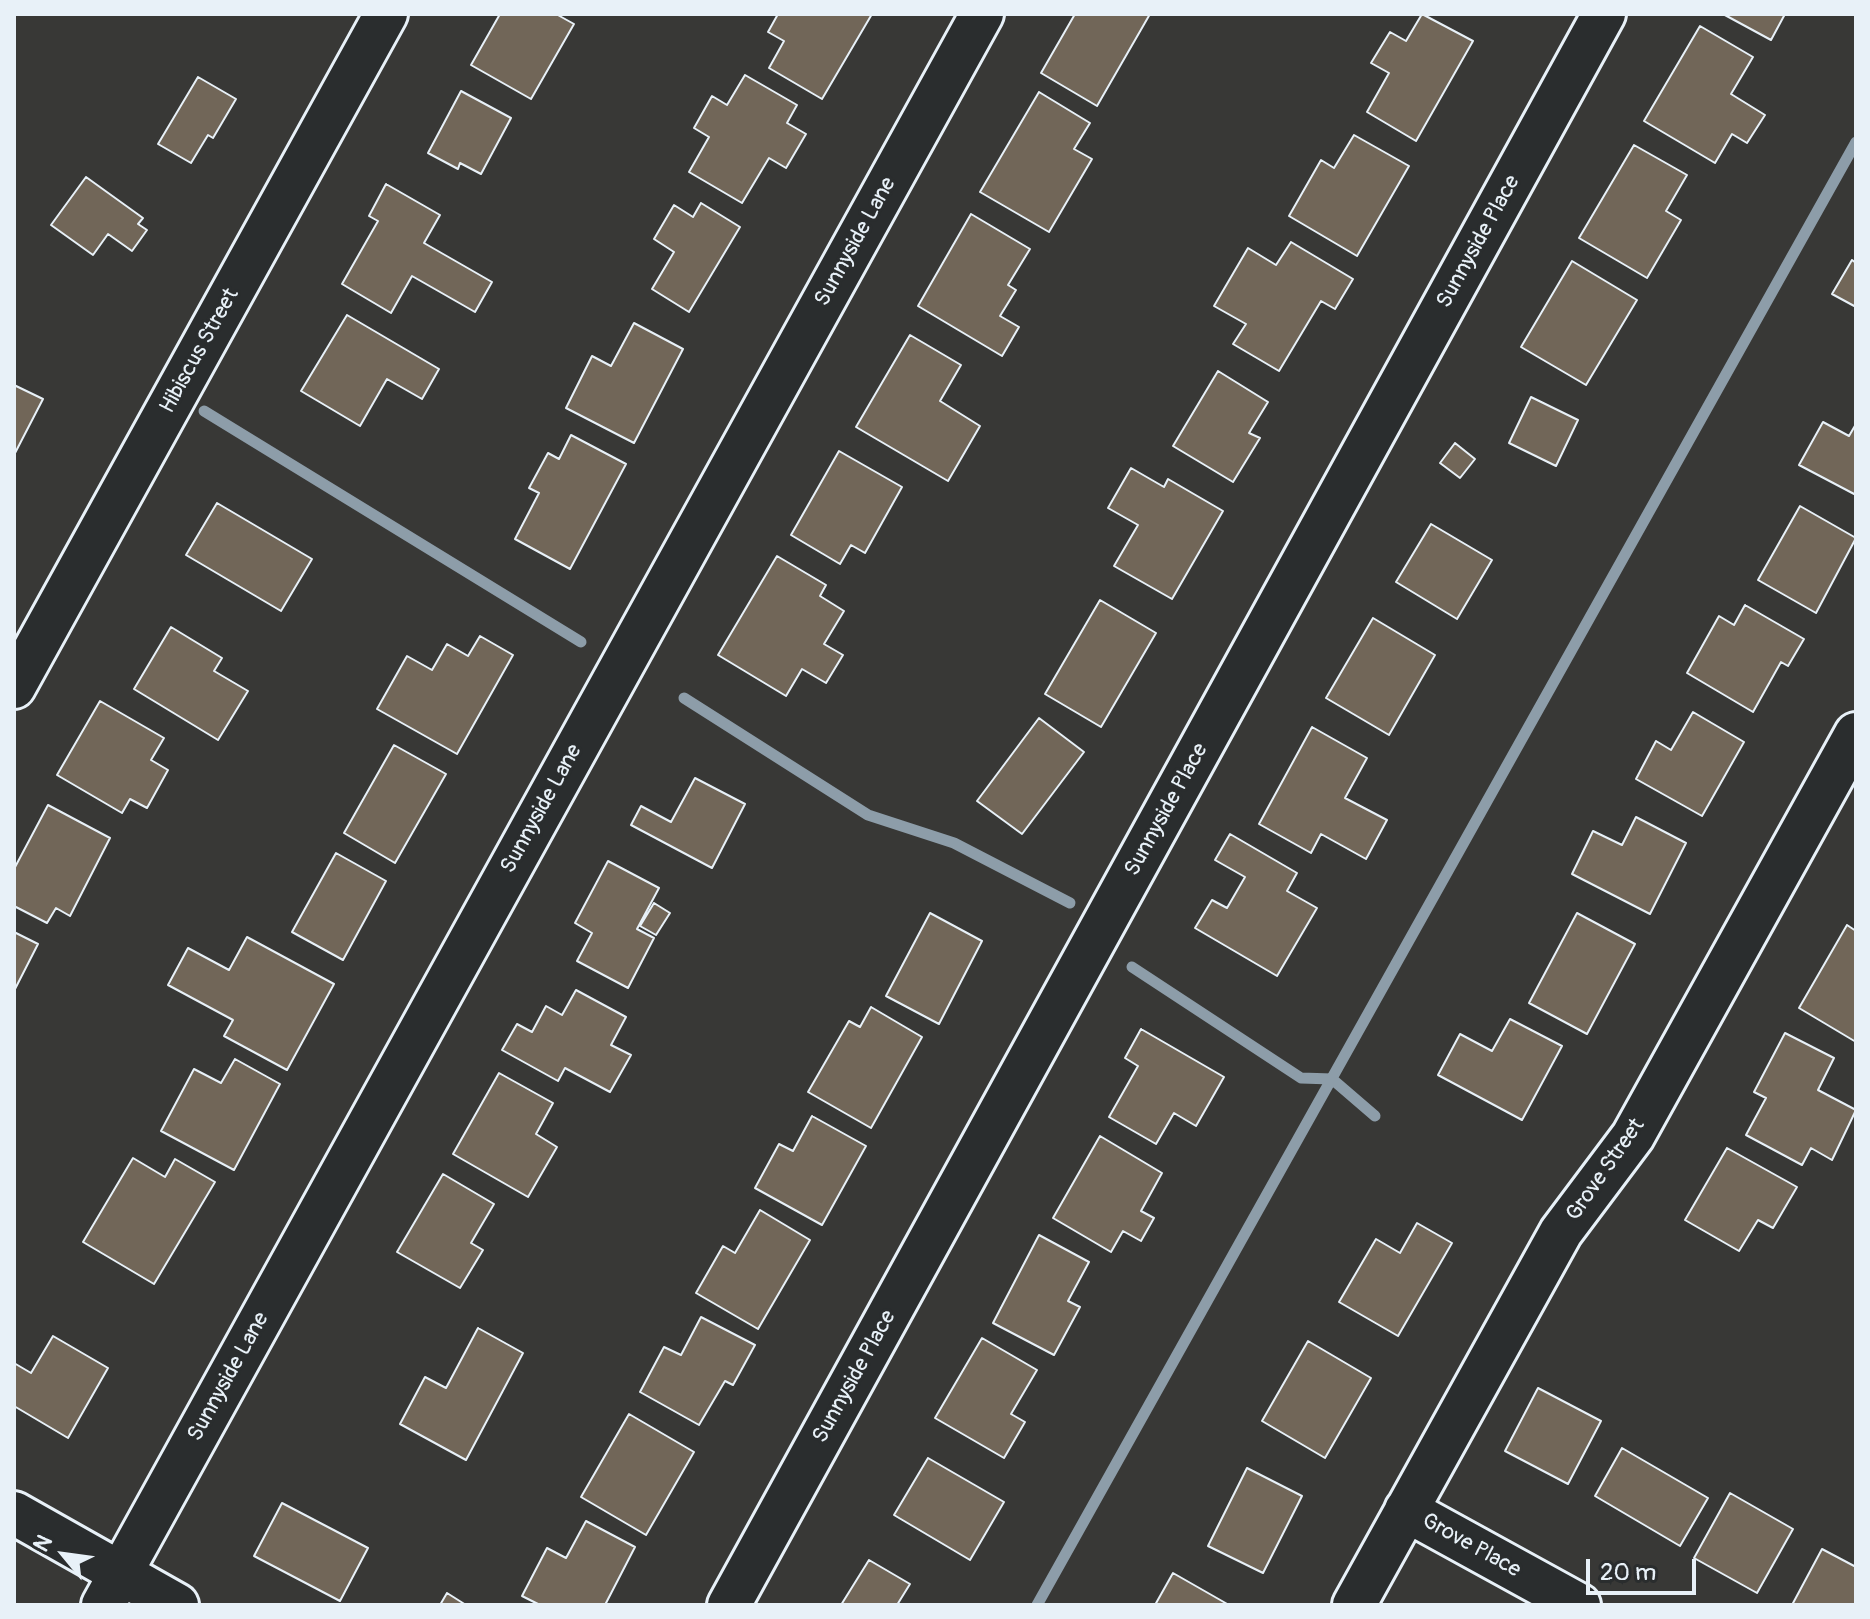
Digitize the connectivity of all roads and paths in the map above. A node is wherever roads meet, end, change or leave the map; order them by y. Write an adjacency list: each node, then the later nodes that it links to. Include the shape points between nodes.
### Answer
1 (386, 14): 4 (street, Hibiscus Street)
2 (982, 14): 8 (street, Sunnyside Lane)
3 (1604, 14): 10 (street, Sunnyside Place)
4 (14, 687)
5 (1856, 734): 6 (street, Grove Street, via 1633,1136 1561,1232)
6 (1406, 1510): 11 (street, Grove Street); 12 (street, Grove Place)
7 (14, 1513): 8 (street)
8 (112, 1589): 9 (street)
9 (177, 1605)
10 (729, 1605)
11 (1354, 1605)
12 (1579, 1605)

